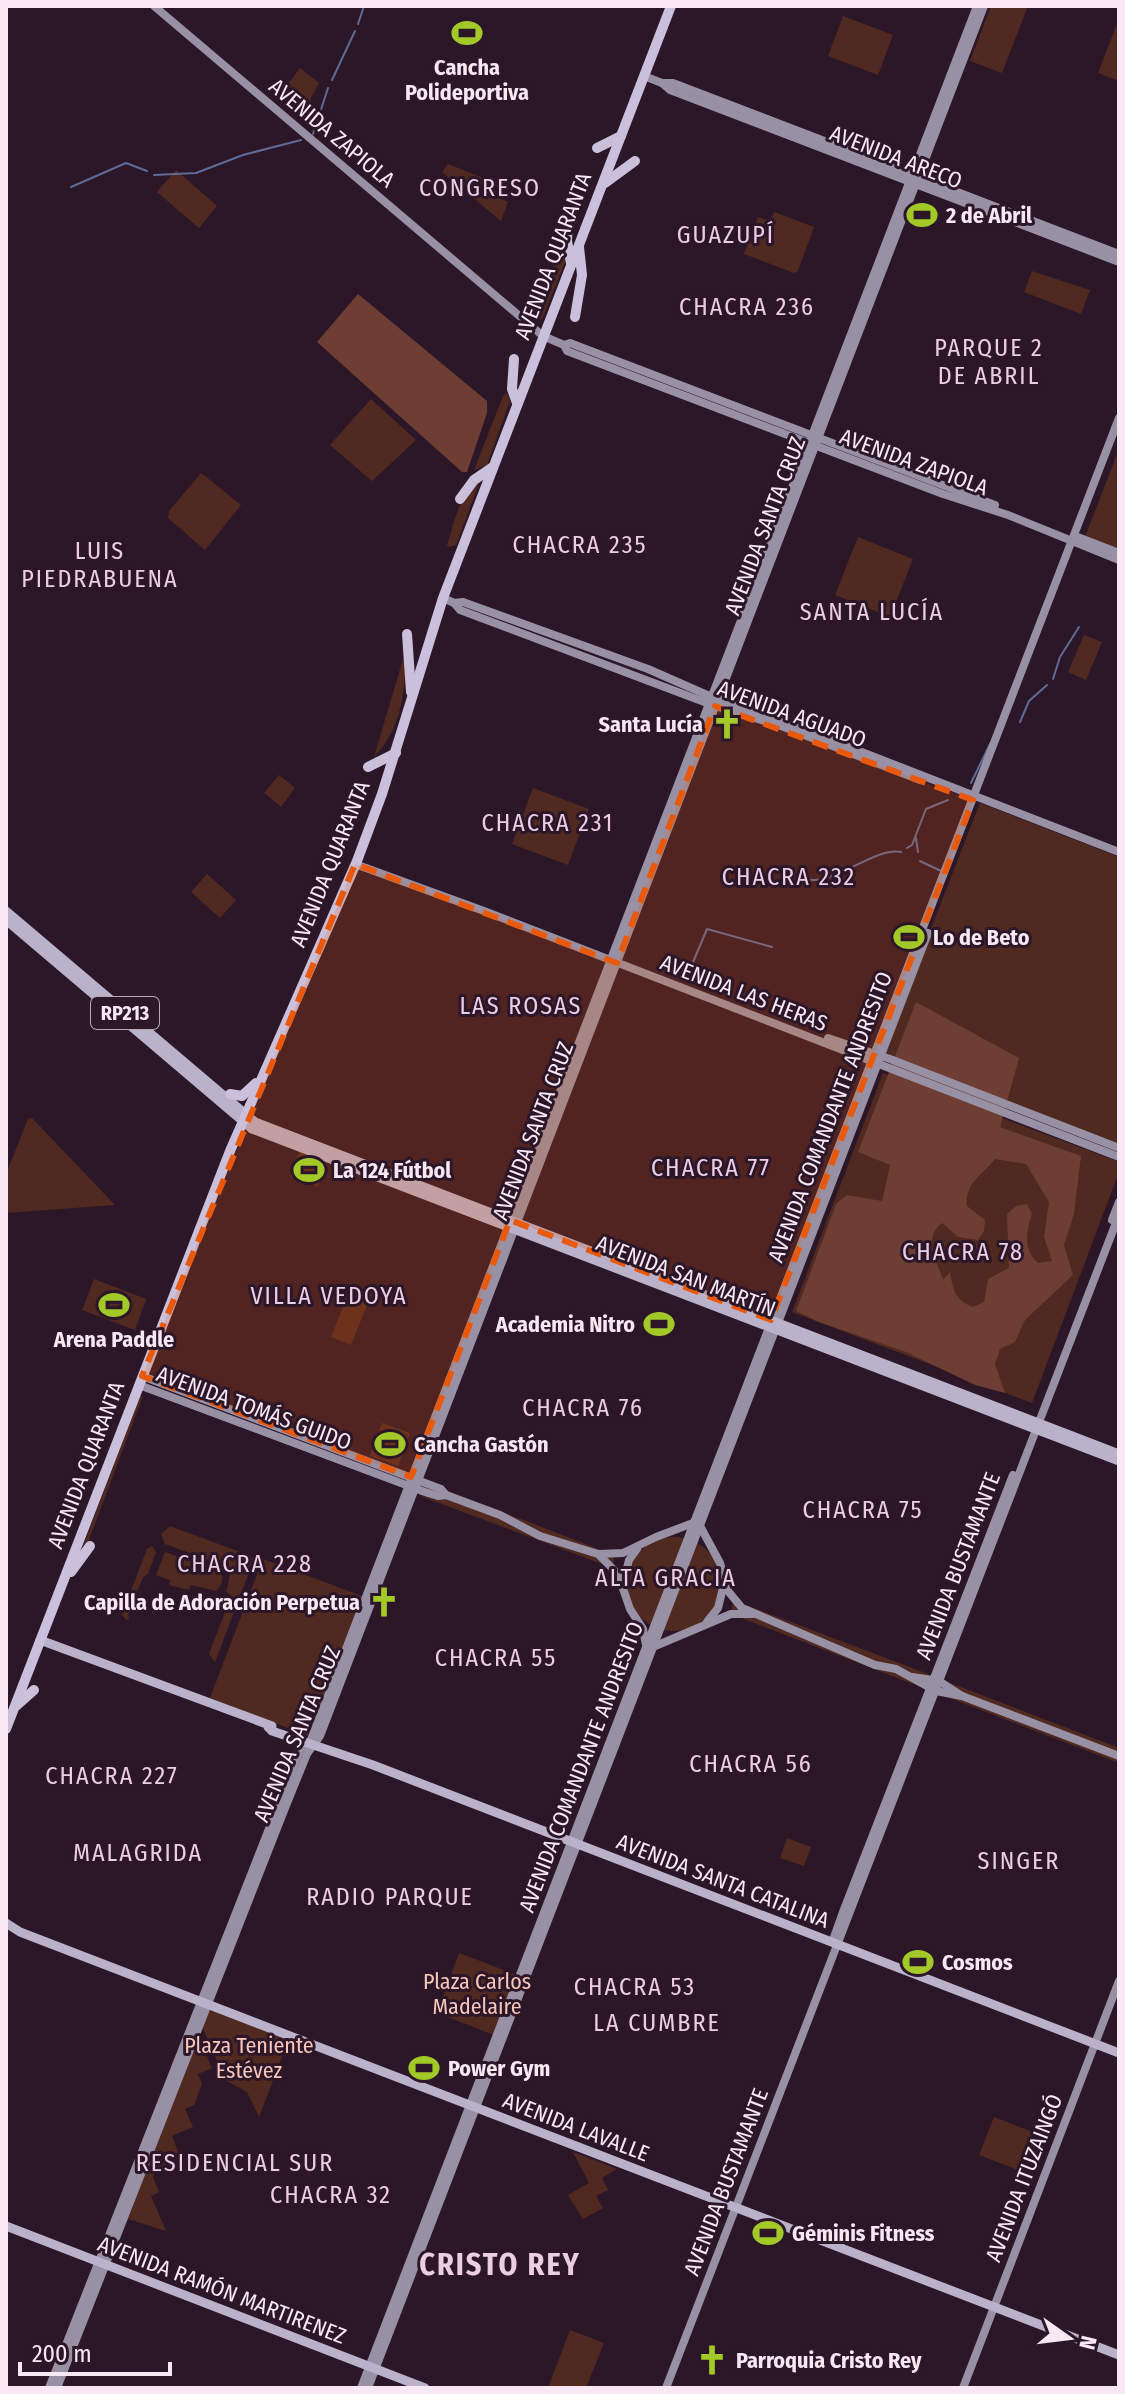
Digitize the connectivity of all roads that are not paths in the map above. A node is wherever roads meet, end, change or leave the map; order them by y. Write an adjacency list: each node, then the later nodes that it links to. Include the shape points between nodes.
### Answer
1 (154, 6): 17 (main road, AVENIDA ZAPIOLA)
2 (671, 6): 5 (highway, AVENIDA QUARANTA)
3 (977, 6): 9 (main road, AVENIDA SANTA CRUZ)
4 (984, 6): 9 (main road, AVENIDA SANTA CRUZ)
5 (639, 74): 6 (highway, AVENIDA QUARANTA); 9 (main road, AVENIDA ARECO)
6 (621, 136): 7 (highway); 10 (highway, AVENIDA QUARANTA)
7 (597, 148)
8 (635, 161): 10 (highway)
9 (913, 179): 13 (main road, AVENIDA ARECO); 14 (main road, AVENIDA ARECO); 22 (main road, AVENIDA SANTA CRUZ)
10 (601, 187): 12 (highway, AVENIDA QUARANTA)
11 (568, 218): 15 (highway)
12 (579, 243): 15 (highway, AVENIDA QUARANTA); 16 (highway, via 582,275)
13 (1119, 254)
14 (1119, 262)
15 (571, 264): 17 (highway, AVENIDA QUARANTA)
16 (575, 317)
17 (543, 336): 19 (highway, AVENIDA QUARANTA); 22 (main road, AVENIDA ZAPIOLA)
18 (514, 359): 19 (highway, via 512,389)
19 (517, 403): 23 (highway, AVENIDA QUARANTA, via 505,452)
20 (1119, 418): 25 (main road, AVENIDA COMANDANTE ANDRESITO)
21 (1119, 429): 25 (main road, AVENIDA COMANDANTE ANDRESITO)
22 (813, 440): 25 (main road, AVENIDA ZAPIOLA); 31 (main road, AVENIDA SANTA CRUZ)
23 (493, 467): 24 (highway); 28 (highway, AVENIDA QUARANTA)
24 (460, 499)
25 (1076, 539): 26 (main road, AVENIDA ZAPIOLA); 27 (main road, AVENIDA ZAPIOLA); 34 (main road, AVENIDA COMANDANTE ANDRESITO)
26 (1119, 553)
27 (1119, 560)
28 (443, 598): 30 (highway, AVENIDA QUARANTA); 31 (main road, AVENIDA AGUADO, via 460,610)
29 (407, 634): 30 (highway)
30 (412, 698): 32 (highway, AVENIDA QUARANTA)
31 (712, 701): 34 (main road, AVENIDA AGUADO, via 782,721); 38 (main road, AVENIDA SANTA CRUZ)
32 (396, 753): 33 (highway); 36 (highway, AVENIDA QUARANTA)
33 (368, 767)
34 (976, 799): 35 (main road, AVENIDA AGUADO); 39 (main road, AVENIDA COMANDANTE ANDRESITO)
35 (1119, 854)
36 (356, 863): 38 (main road, AVENIDA LAS HERAS); 40 (highway, AVENIDA QUARANTA)
37 (8, 913): 42 (main road, RP213)
38 (614, 960): 39 (main road, AVENIDA LAS HERAS); 47 (main road, AVENIDA SANTA CRUZ)
39 (875, 1058): 43 (main road, AVENIDA LAS HERAS); 44 (main road, AVENIDA LAS HERAS); 48 (main road, AVENIDA COMANDANTE ANDRESITO)
40 (260, 1079): 41 (highway, via 242,1096); 42 (highway, AVENIDA QUARANTA)
41 (230, 1094)
42 (244, 1118): 47 (main road, AVENIDA SAN MARTÍN, via 252,1129); 49 (highway, AVENIDA QUARANTA)
43 (1119, 1148)
44 (1119, 1157)
45 (1119, 1202): 50 (main road, AVENIDA BUSTAMANTE)
46 (1119, 1215): 50 (main road, AVENIDA BUSTAMANTE)
47 (513, 1225): 48 (main road, AVENIDA SAN MARTÍN); 53 (main road, AVENIDA SANTA CRUZ)
48 (772, 1325): 50 (main road, AVENIDA SAN MARTÍN); 54 (main road, AVENIDA COMANDANTE ANDRESITO)
49 (141, 1380): 53 (main road, AVENIDA TOMÁS GUIDO); 62 (highway, AVENIDA QUARANTA)
50 (1035, 1426): 51 (main road, AVENIDA SAN MARTÍN); 52 (main road, AVENIDA SAN MARTÍN); 71 (main road, AVENIDA BUSTAMANTE)
51 (1119, 1454)
52 (1119, 1461)
53 (413, 1483): 59 (main road, AVENIDA TOMÁS GUIDO, via 441,1489 540,1536); 75 (main road, AVENIDA SANTA CRUZ)
54 (696, 1524): 55 (main road, AVENIDA TOMÁS GUIDO); 56 (main road, AVENIDA COMANDANTE ANDRESITO); 60 (main road)
55 (665, 1534): 56 (main road); 58 (main road, AVENIDA TOMÁS GUIDO)
56 (692, 1537): 60 (main road); 67 (main road, AVENIDA COMANDANTE ANDRESITO)
57 (90, 1546): 62 (highway)
58 (640, 1546): 59 (main road, AVENIDA TOMÁS GUIDO); 63 (main road, via 629,1560)
59 (598, 1554): 63 (main road)
60 (715, 1555): 61 (main road)
61 (724, 1582): 64 (main road, via 733,1600); 66 (main road, via 721,1601)
62 (62, 1583): 69 (highway, AVENIDA QUARANTA)
63 (623, 1587): 65 (main road)
64 (753, 1614): 66 (main road); 71 (main road)
65 (640, 1622): 67 (main road); 70 (main road)
66 (707, 1622): 68 (main road)
67 (655, 1632): 68 (main road); 70 (main road, AVENIDA COMANDANTE ANDRESITO)
68 (679, 1635): 70 (main road)
69 (36, 1639): 73 (highway, AVENIDA QUARANTA); 75 (main road, AVENIDA SANTA CATALINA)
70 (650, 1646): 77 (main road, AVENIDA COMANDANTE ANDRESITO)
71 (934, 1685): 76 (main road); 81 (main road, AVENIDA BUSTAMANTE, via 834,1937)
72 (34, 1690): 73 (highway)
73 (15, 1707): 74 (highway, AVENIDA QUARANTA)
74 (6, 1729)
75 (312, 1743): 77 (main road, AVENIDA SANTA CATALINA); 83 (main road, AVENIDA SANTA CRUZ)
76 (1119, 1756)
77 (574, 1843): 81 (main road, AVENIDA SANTA CATALINA); 86 (main road, AVENIDA COMANDANTE ANDRESITO)
78 (6, 1923): 80 (main road, AVENIDA LAVALLE)
79 (6, 1930): 80 (main road, AVENIDA LAVALLE)
80 (20, 1932): 83 (main road, AVENIDA LAVALLE)
81 (836, 1944): 84 (main road, AVENIDA SANTA CATALINA); 87 (main road, AVENIDA BUSTAMANTE)
82 (1119, 1981): 84 (main road, AVENIDA ITUZAINGÓ)
83 (204, 2003): 86 (main road, AVENIDA LAVALLE); 89 (main road, AVENIDA SANTA CRUZ)
84 (1095, 2044): 85 (main road, AVENIDA SANTA CATALINA); 90 (main road, AVENIDA ITUZAINGÓ)
85 (1119, 2053)
86 (473, 2106): 87 (main road, AVENIDA LAVALLE); 92 (main road, AVENIDA COMANDANTE ANDRESITO)
87 (735, 2207): 90 (main road, AVENIDA LAVALLE); 98 (main road, AVENIDA BUSTAMANTE)
88 (6, 2226): 89 (main road, AVENIDA RAMÓN MARTIRENEZ)
89 (102, 2263): 92 (main road, AVENIDA RAMÓN MARTIRENEZ); 93 (main road); 94 (main road)
90 (994, 2307): 91 (main road, AVENIDA LAVALLE); 99 (main road, AVENIDA ITUZAINGÓ)
91 (1119, 2355)
92 (373, 2368): 95 (main road); 96 (main road); 97 (main road, AVENIDA RAMÓN MARTIRENEZ)
93 (49, 2388)
94 (57, 2388)
95 (361, 2388)
96 (368, 2388)
97 (425, 2388)
98 (666, 2388)
99 (963, 2388)

